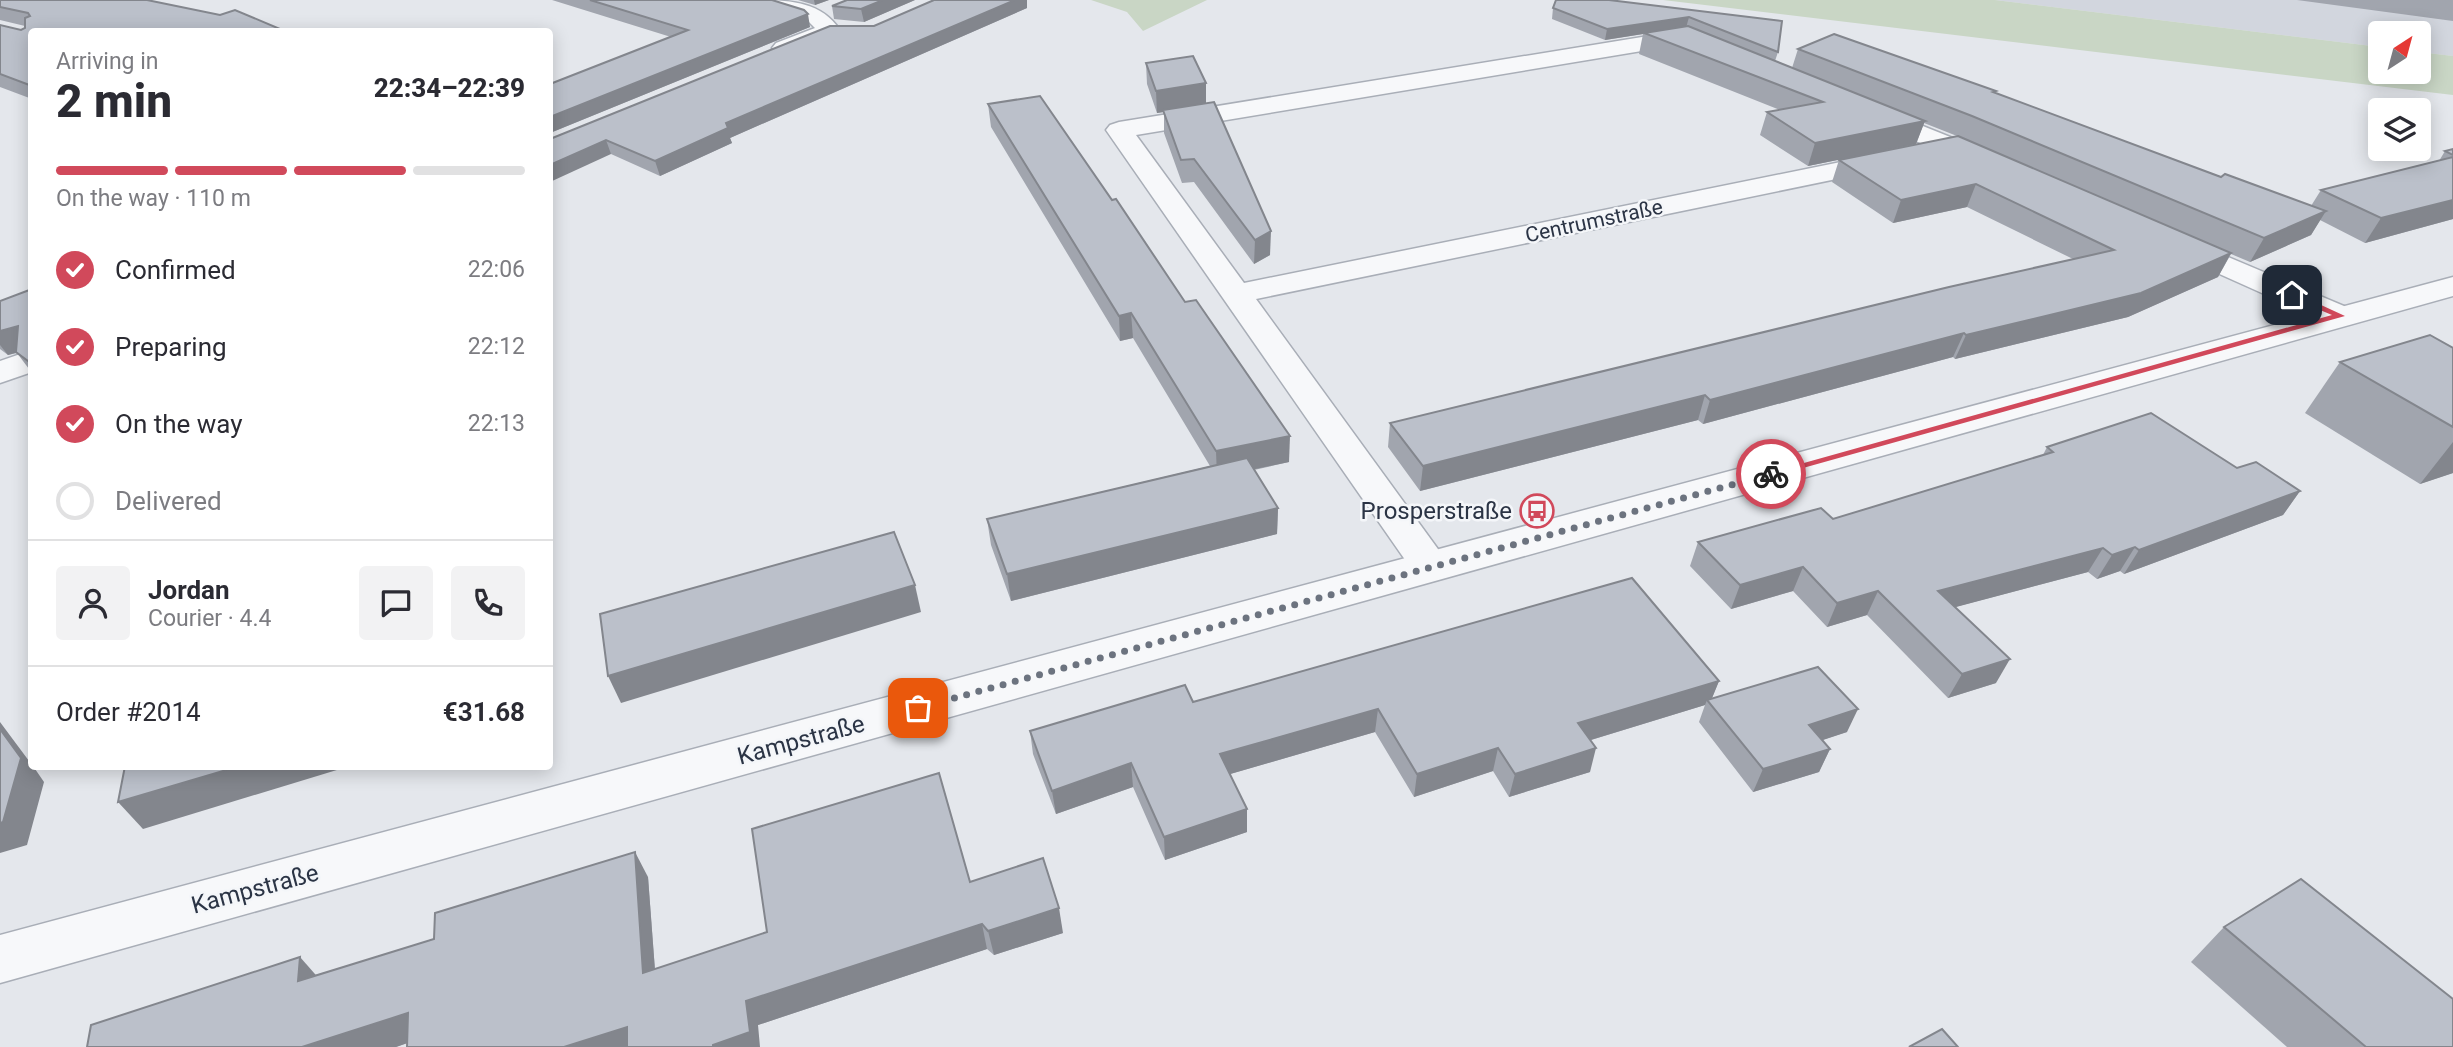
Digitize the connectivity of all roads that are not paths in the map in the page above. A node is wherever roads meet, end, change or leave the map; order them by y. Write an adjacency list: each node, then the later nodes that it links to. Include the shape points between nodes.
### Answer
1 (767, 0): 2 (street)
2 (827, 18): 3 (street); 5 (street)
3 (854, 31)
4 (1710, 47): 11 (street, via 1685,37 1119,130)
5 (765, 56)
6 (1851, 105): 7 (street)
7 (1953, 147): 8 (street); 11 (street, Centrumstraße)
8 (2015, 174)
9 (2153, 234): 12 (street)
10 (2453, 286): 12 (street, Kampstraße)
11 (1235, 295): 15 (street)
12 (2340, 316): 15 (street, Kampstraße)
13 (28, 362): 14 (street)
14 (0, 373)
15 (1431, 567): 16 (street, Kampstraße)
16 (0, 959)

